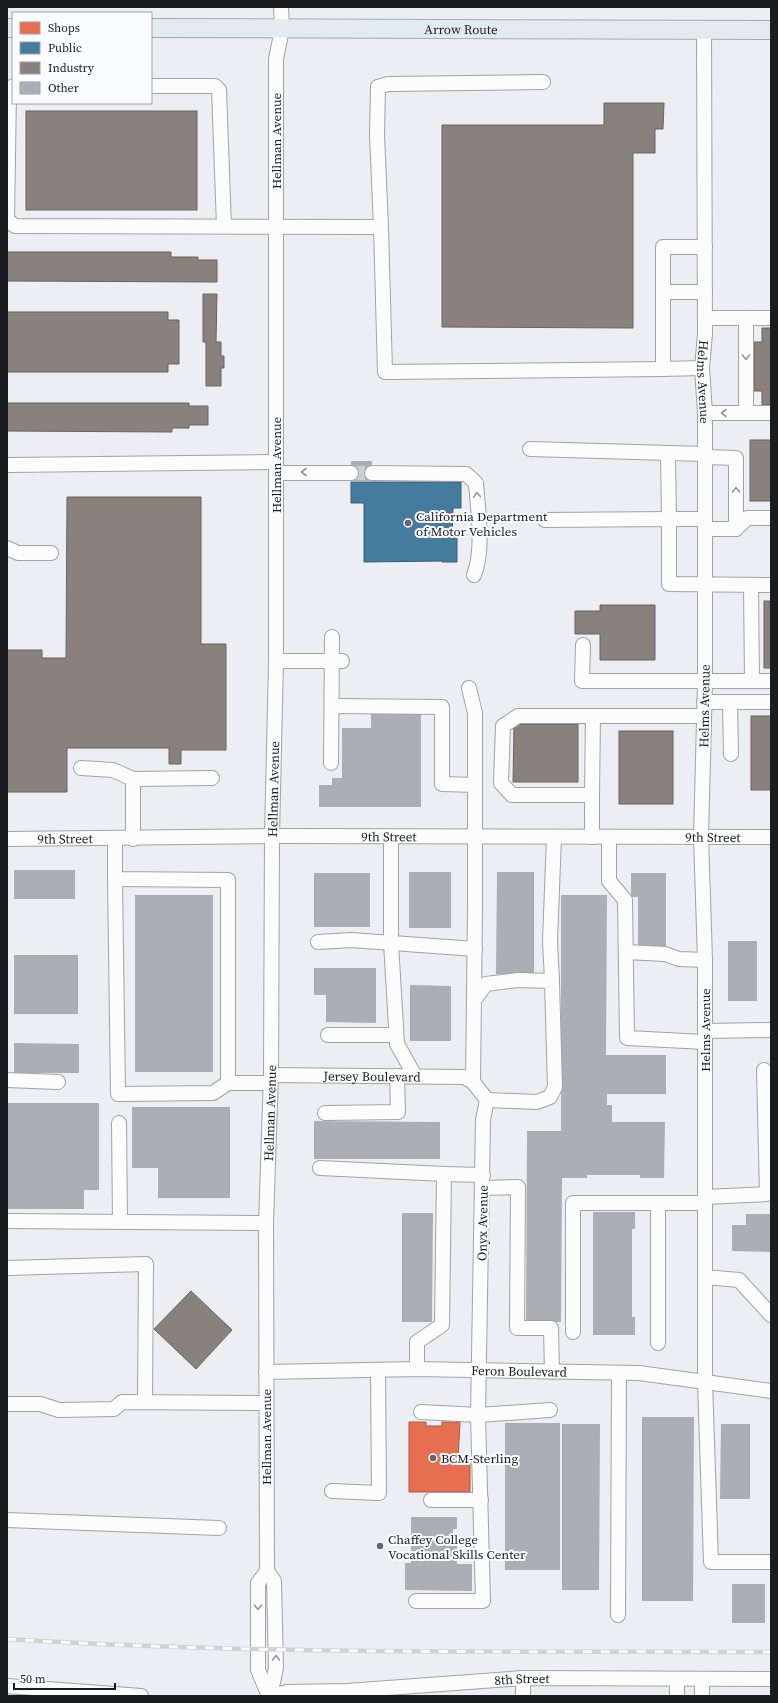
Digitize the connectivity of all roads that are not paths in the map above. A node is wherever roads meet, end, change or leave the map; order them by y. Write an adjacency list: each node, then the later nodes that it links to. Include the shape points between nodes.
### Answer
1 (281, 7): 3 (street, Hellman Avenue)
2 (152, 28): 3 (main road, Arrow Route)
3 (282, 29): 4 (main road, Arrow Route); 10 (street, Hellman Avenue, via 276,59)
4 (704, 30): 5 (main road, Arrow Route); 12 (street, Helms Avenue)
5 (771, 30)
6 (543, 82): 11 (street, via 388,84 378,87 377,135)
7 (152, 86): 9 (street, via 215,86 219,90)
8 (12, 88): 9 (street, via 9,92 7,220 15,226)
9 (224, 226): 10 (street)
10 (276, 226): 11 (street); 27 (street, Hellman Avenue)
11 (381, 227): 19 (street, via 385,372)
12 (704, 247): 13 (street, via 663,247); 14 (street, Helms Avenue)
13 (663, 292): 14 (street); 19 (street)
14 (704, 292): 15 (street, Helms Avenue)
15 (704, 318): 16 (street); 18 (street, Helms Avenue)
16 (746, 318): 17 (street); 21 (street, one-way to 21)
17 (771, 318)
18 (702, 368): 19 (street); 20 (street, Helms Avenue)
19 (663, 369)
20 (704, 413): 21 (street, one-way to 20); 25 (street, Helms Avenue)
21 (746, 413): 22 (street)
22 (771, 413)
23 (530, 449): 24 (street)
24 (668, 452): 25 (street); 31 (street)
25 (704, 456): 33 (street, Helms Avenue); 34 (street, one-way to 25, via 736,458)
26 (7, 465): 27 (street)
27 (276, 467): 28 (street, one-way to 27); 43 (street, Hellman Avenue)
28 (351, 473)
29 (372, 473): 37 (street, one-way to 29, via 478,564 479,521 476,483 466,474)
30 (771, 518): 34 (street, via 747,518)
31 (669, 519): 32 (street); 33 (street); 38 (street, via 669,584)
32 (545, 520)
33 (704, 524): 34 (street); 38 (street, Helms Avenue)
34 (736, 529)
35 (7, 548): 36 (street, via 18,553)
36 (51, 553)
37 (474, 575)
38 (704, 585): 39 (street); 47 (street, Helms Avenue)
39 (751, 585): 40 (street); 45 (street)
40 (771, 585)
41 (332, 637): 44 (street)
42 (583, 645): 47 (street, via 582,681)
43 (276, 661): 44 (street); 61 (street, Hellman Avenue)
44 (337, 661): 51 (street)
45 (752, 681): 46 (street); 47 (street)
46 (771, 681)
47 (704, 682): 52 (street, Helms Avenue)
48 (468, 688): 59 (street, via 475,713)
49 (730, 702): 50 (street); 52 (street); 54 (street)
50 (771, 702)
51 (332, 706): 55 (street); 59 (street, via 442,707 442,784)
52 (704, 709): 53 (street); 67 (street, Helms Avenue)
53 (593, 716): 60 (street); 60 (street, via 518,716 503,726 501,783 512,794)
54 (731, 754)
55 (331, 763)
56 (81, 768): 58 (street, via 112,770)
57 (212, 778): 58 (street)
58 (133, 779): 71 (street)
59 (475, 785): 63 (street)
60 (592, 794): 65 (street)
61 (272, 836): 62 (street, 9th Street); 71 (street, 9th Street); 87 (street, Hellman Avenue)
62 (391, 837): 63 (street, 9th Street); 74 (street)
63 (474, 837): 64 (street, 9th Street); 75 (street)
64 (554, 837): 65 (street, 9th Street); 78 (street, via 550,933)
65 (592, 837): 66 (street, 9th Street)
66 (609, 837): 67 (street, 9th Street); 76 (street, via 609,881 625,900)
67 (701, 837): 68 (street, 9th Street); 77 (street, Helms Avenue)
68 (771, 837)
69 (7, 839): 70 (street, 9th Street)
70 (115, 839): 71 (street, 9th Street); 72 (street)
71 (133, 839)
72 (115, 879): 91 (street, via 228,880); 91 (street, via 118,1094 213,1093)
73 (318, 942): 74 (street, via 351,940)
74 (391, 943): 75 (street); 82 (street)
75 (475, 949): 79 (street)
76 (626, 952): 77 (street); 83 (street, via 627,1038)
77 (705, 960): 83 (street, Helms Avenue)
78 (552, 981): 79 (street, via 518,980 486,984); 92 (street, via 555,1087 553,1092 537,1102)
79 (474, 1000): 90 (street)
80 (771, 1030): 83 (street)
81 (328, 1035): 82 (street)
82 (396, 1035): 86 (street, via 397,1044)
83 (705, 1036): 98 (street, Helms Avenue)
84 (764, 1070): 98 (street, via 767,1194)
85 (397, 1076): 86 (street, Jersey Boulevard); 87 (street, Jersey Boulevard); 93 (street, via 398,1112)
86 (415, 1076): 90 (street, Jersey Boulevard, via 464,1077)
87 (270, 1079): 91 (street, Jersey Boulevard); 102 (street, Hellman Avenue)
88 (7, 1080): 89 (street)
89 (58, 1082)
90 (473, 1082): 92 (street)
91 (228, 1083)
92 (487, 1100): 97 (street, Onyx Avenue, via 483,1120)
93 (325, 1113)
94 (119, 1123): 101 (street)
95 (320, 1168): 96 (street)
96 (444, 1174): 97 (street); 108 (street, via 442,1325 417,1342)
97 (483, 1182): 110 (street, Onyx Avenue); 112 (street, via 518,1187 517,1328 551,1328)
98 (705, 1200): 99 (street); 104 (street, Helms Avenue)
99 (658, 1203): 106 (street, via 573,1203); 107 (street)
100 (7, 1220): 101 (street)
101 (120, 1222): 102 (street)
102 (266, 1223): 111 (street, Hellman Avenue)
103 (7, 1268): 116 (street, via 146,1264)
104 (705, 1277): 105 (street, via 740,1280); 114 (street, Helms Avenue)
105 (771, 1315)
106 (573, 1332)
107 (658, 1343)
108 (417, 1369): 109 (street, Feron Boulevard); 110 (street, Feron Boulevard)
109 (378, 1370): 111 (street, Feron Boulevard); 122 (street, via 379,1493)
110 (480, 1370): 112 (street, Feron Boulevard); 121 (street, Onyx Avenue)
111 (266, 1372): 117 (street, Hellman Avenue)
112 (552, 1372): 113 (street, Feron Boulevard)
113 (619, 1373): 114 (street, Feron Boulevard, via 639,1373); 129 (street)
114 (705, 1382): 115 (street, Feron Boulevard); 127 (street, Helms Avenue, via 711,1562)
115 (771, 1391)
116 (145, 1402): 117 (street); 118 (street, via 122,1402 114,1409 59,1410 40,1404)
117 (266, 1403): 137 (street, Hellman Avenue, via 267,1571 258,1583 258,1670)
118 (7, 1404)
119 (550, 1410): 121 (street)
120 (421, 1412): 121 (street)
121 (478, 1415): 124 (street, Onyx Avenue)
122 (332, 1491)
123 (431, 1500): 124 (street)
124 (481, 1500): 128 (street, Onyx Avenue, via 483,1601)
125 (7, 1520): 126 (street)
126 (219, 1528)
127 (771, 1562)
128 (416, 1602)
129 (618, 1615)
130 (523, 1678): 131 (street, 8th Street); 138 (street, 8th Street, via 347,1691 287,1692); 139 (street)
131 (677, 1678): 132 (street, 8th Street); 140 (street)
132 (702, 1679): 133 (street, 8th Street); 141 (street)
133 (771, 1679)
134 (7, 1686): 135 (street)
135 (79, 1694): 136 (street)
136 (141, 1696)
137 (270, 1696)
138 (274, 1696)
139 (523, 1696)
140 (677, 1696)
141 (702, 1696)

